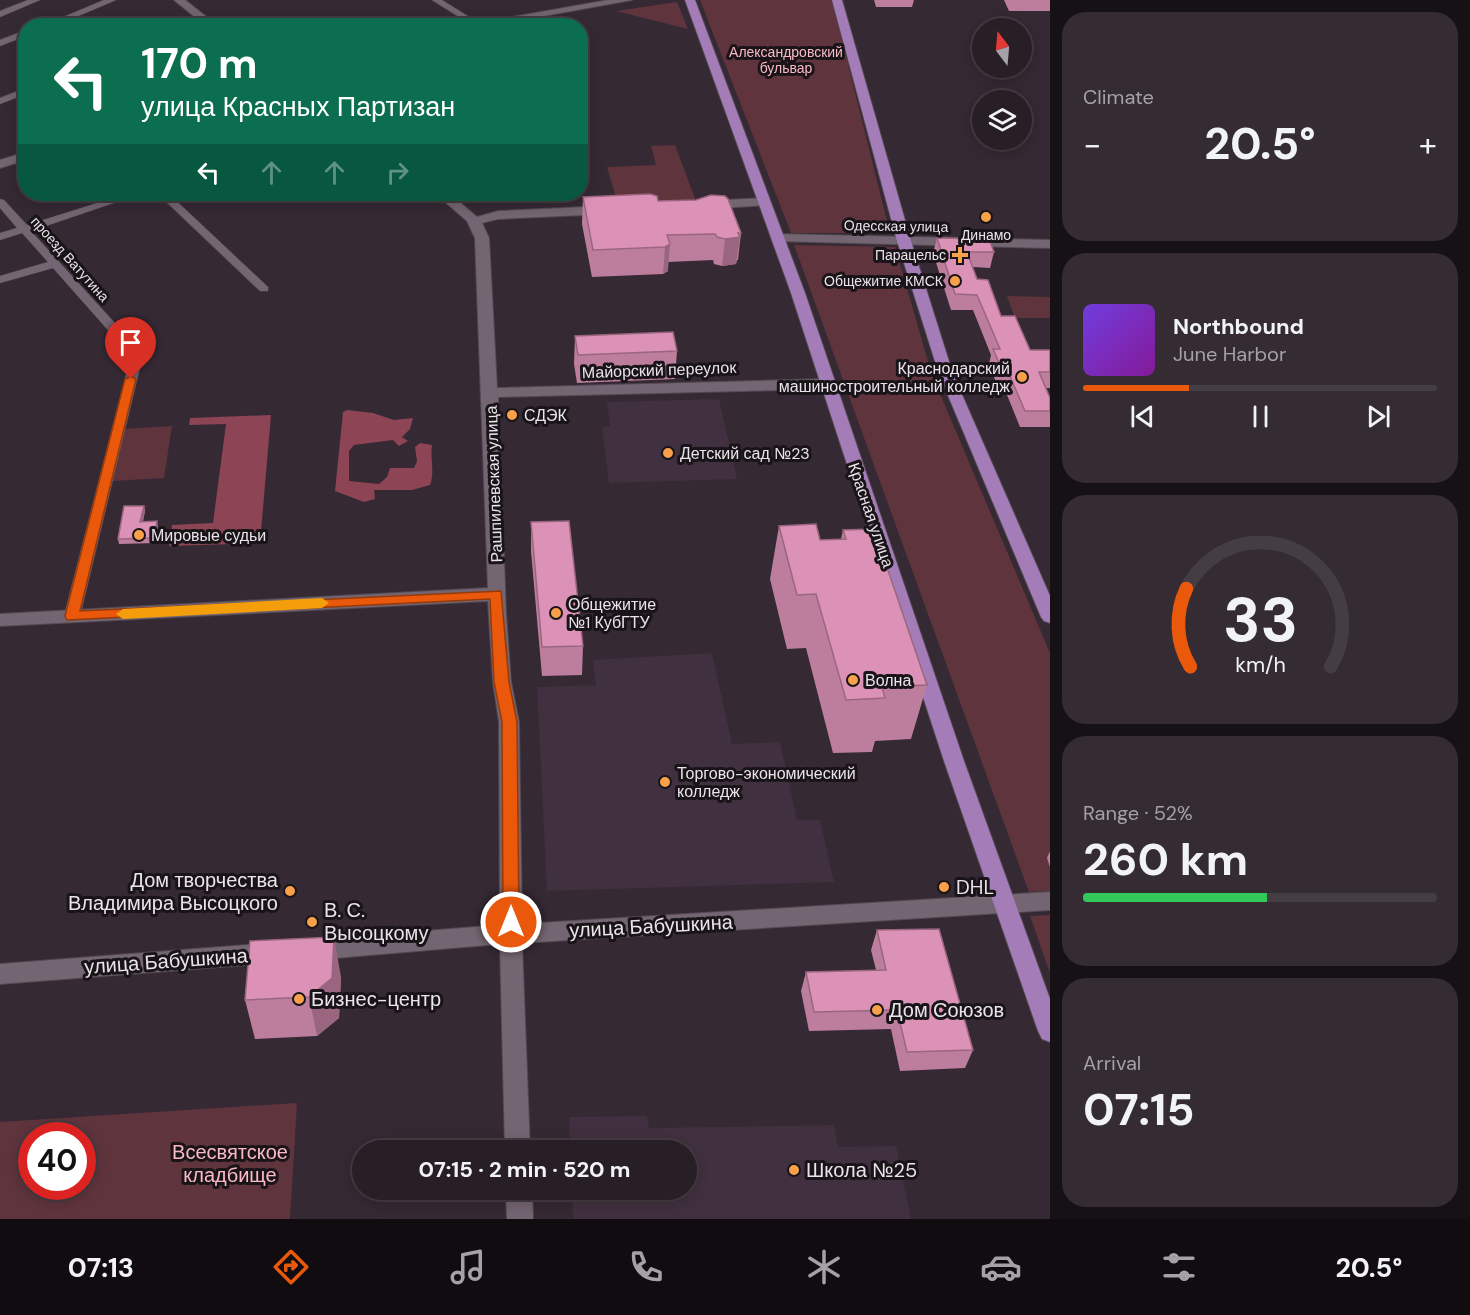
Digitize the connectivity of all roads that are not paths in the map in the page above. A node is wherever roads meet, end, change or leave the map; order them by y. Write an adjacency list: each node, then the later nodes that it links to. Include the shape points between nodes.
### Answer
1 (36, 0): 8 (street)
2 (112, 0): 9 (street)
3 (179, 0): 10 (street)
4 (436, 0): 11 (street)
5 (627, 0): 12 (street)
6 (690, 0): 23 (main road, Красная улица)
7 (837, 0): 30 (main road)
8 (0, 14)
9 (66, 18)
10 (203, 18)
11 (462, 18)
12 (510, 18)
13 (18, 36): 14 (street)
14 (0, 43)
15 (18, 94): 16 (street)
16 (0, 101)
17 (18, 158): 18 (street)
18 (0, 164)
19 (113, 201): 27 (street)
20 (171, 201): 34 (street)
21 (451, 201): 26 (street)
22 (0, 202): 27 (street, проезд Ватутина)
23 (764, 202): 24 (street); 29 (main road, Красная улица)
24 (697, 206)
25 (621, 209): 26 (street, via 498,215)
26 (476, 221): 36 (street, Рашпилевская улица, via 482,238)
27 (23, 229): 28 (street); 32 (street, проезд Ватутина)
28 (0, 237)
29 (778, 238): 30 (street, Одесская улица); 35 (main road, Красная улица)
30 (904, 241): 31 (street, Одесская улица); 39 (main road, via 946,374)
31 (1050, 244)
32 (56, 263): 33 (street); 38 (street, проезд Ватутина, via 136,359)
33 (0, 280)
34 (264, 290)
35 (827, 384): 36 (street, Майорский переулок); 42 (main road, Красная улица)
36 (491, 393): 37 (street, Рашпилевская улица)
37 (496, 594): 38 (street); 43 (street, Рашпилевская улица, via 509,722)
38 (72, 616): 40 (street)
39 (1050, 617)
40 (0, 620)
41 (1050, 901): 42 (street, улица Бабушкина)
42 (1006, 904): 43 (street, улица Бабушкина); 45 (main road, Красная улица)
43 (511, 934): 44 (street, улица Бабушкина); 46 (street, Рашпилевская улица)
44 (0, 974)
45 (1050, 1032)
46 (518, 1140)
47 (519, 1200): 48 (street)
48 (520, 1219)

